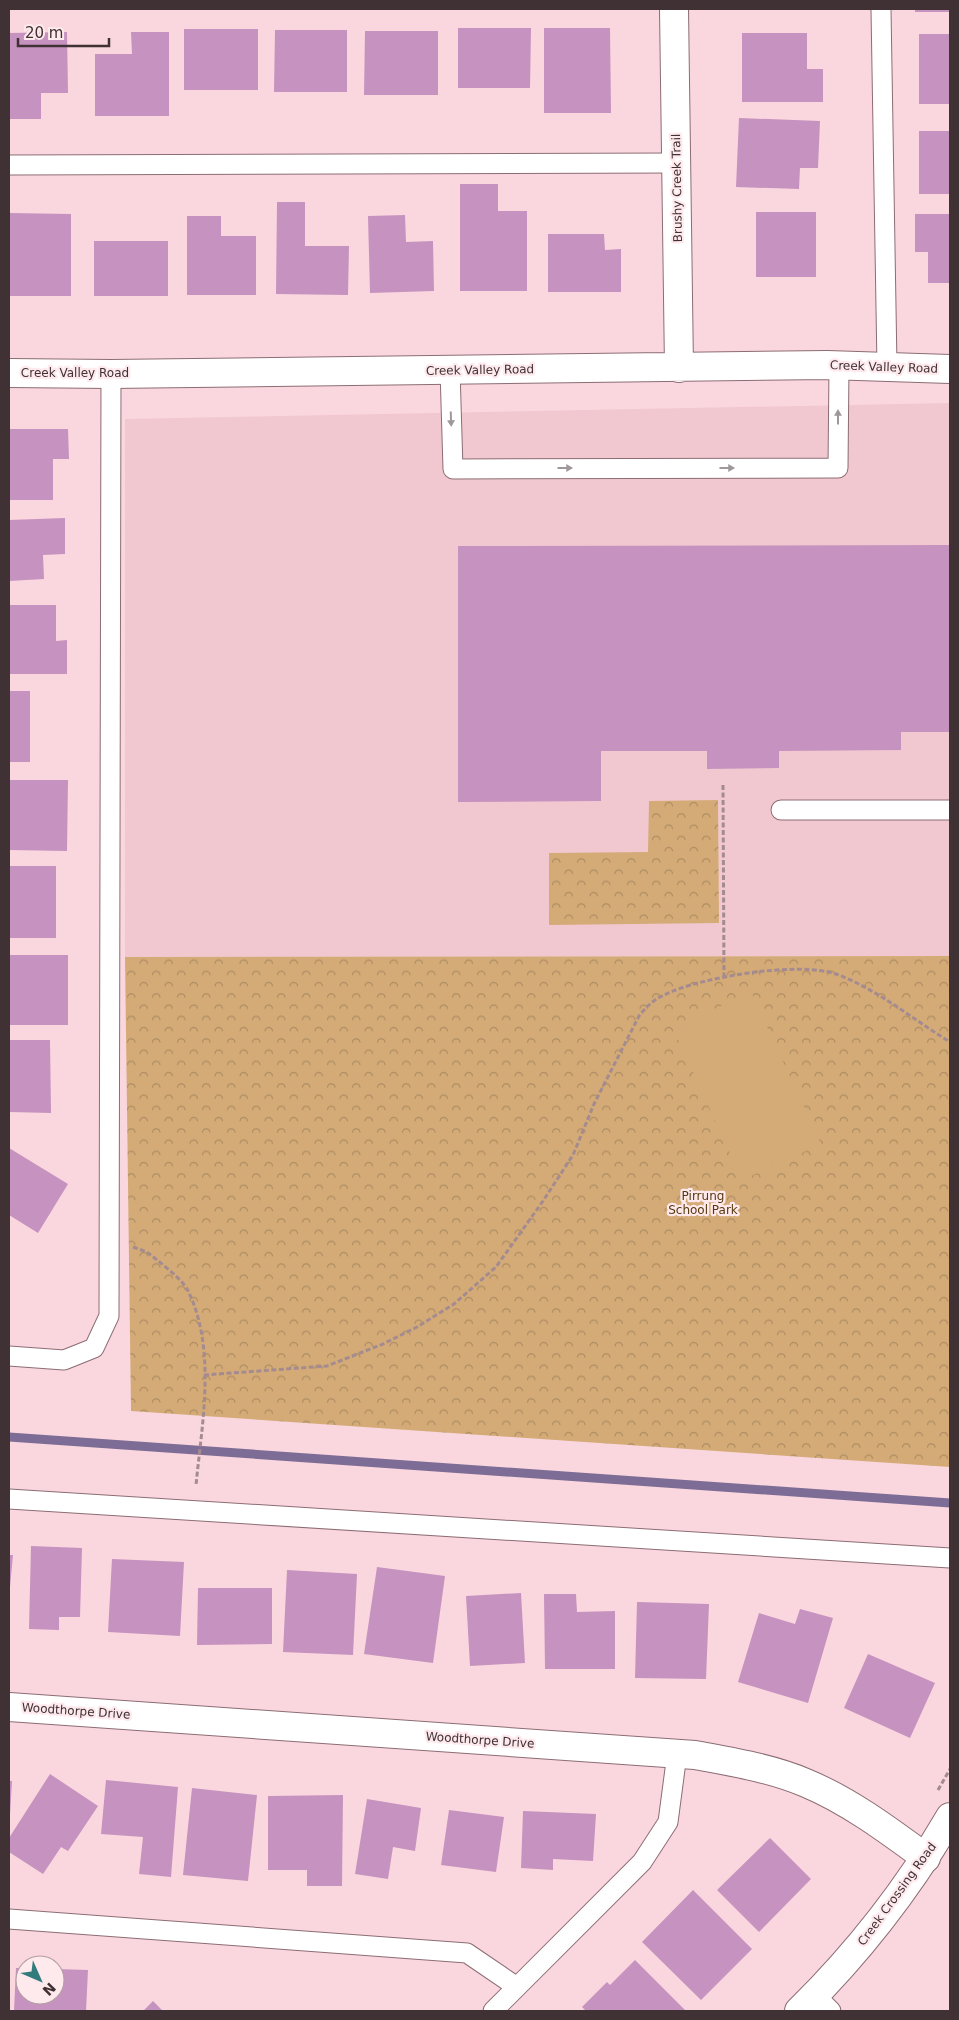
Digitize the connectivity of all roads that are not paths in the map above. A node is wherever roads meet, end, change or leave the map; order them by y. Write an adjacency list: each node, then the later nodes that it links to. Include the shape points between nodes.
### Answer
1 (674, 9): 3 (street, Brushy Creek Trail)
2 (881, 9): 6 (lane)
3 (676, 163): 4 (lane); 7 (street, Brushy Creek Trail)
4 (9, 165)
5 (839, 366): 6 (street, Creek Valley Road); 7 (street, Creek Valley Road); 9 (lane, one-way to 5, via 453,469 838,468)
6 (887, 367): 8 (street, Creek Valley Road)
7 (679, 368): 9 (street, Creek Valley Road)
8 (950, 369)
9 (450, 370): 11 (street, Creek Valley Road)
10 (9, 373): 11 (street, Creek Valley Road)
11 (111, 374): 14 (lane, via 109,1316 94,1348 64,1360)
12 (780, 810): 13 (lane)
13 (950, 810)
14 (9, 1356)
15 (9, 1499): 16 (lane)
16 (950, 1558)
17 (9, 1707): 18 (street, Woodthorpe Drive)
18 (677, 1754): 20 (street, Woodthorpe Drive, via 733,1762 806,1783 873,1820); 22 (lane, via 668,1822 642,1862)
19 (950, 1817): 20 (street, Creek Crossing Road)
20 (926, 1858): 23 (street, Creek Crossing Road)
21 (9, 1919): 22 (lane, via 468,1953)
22 (517, 1987): 24 (lane)
23 (815, 2006)
24 (493, 2011)

